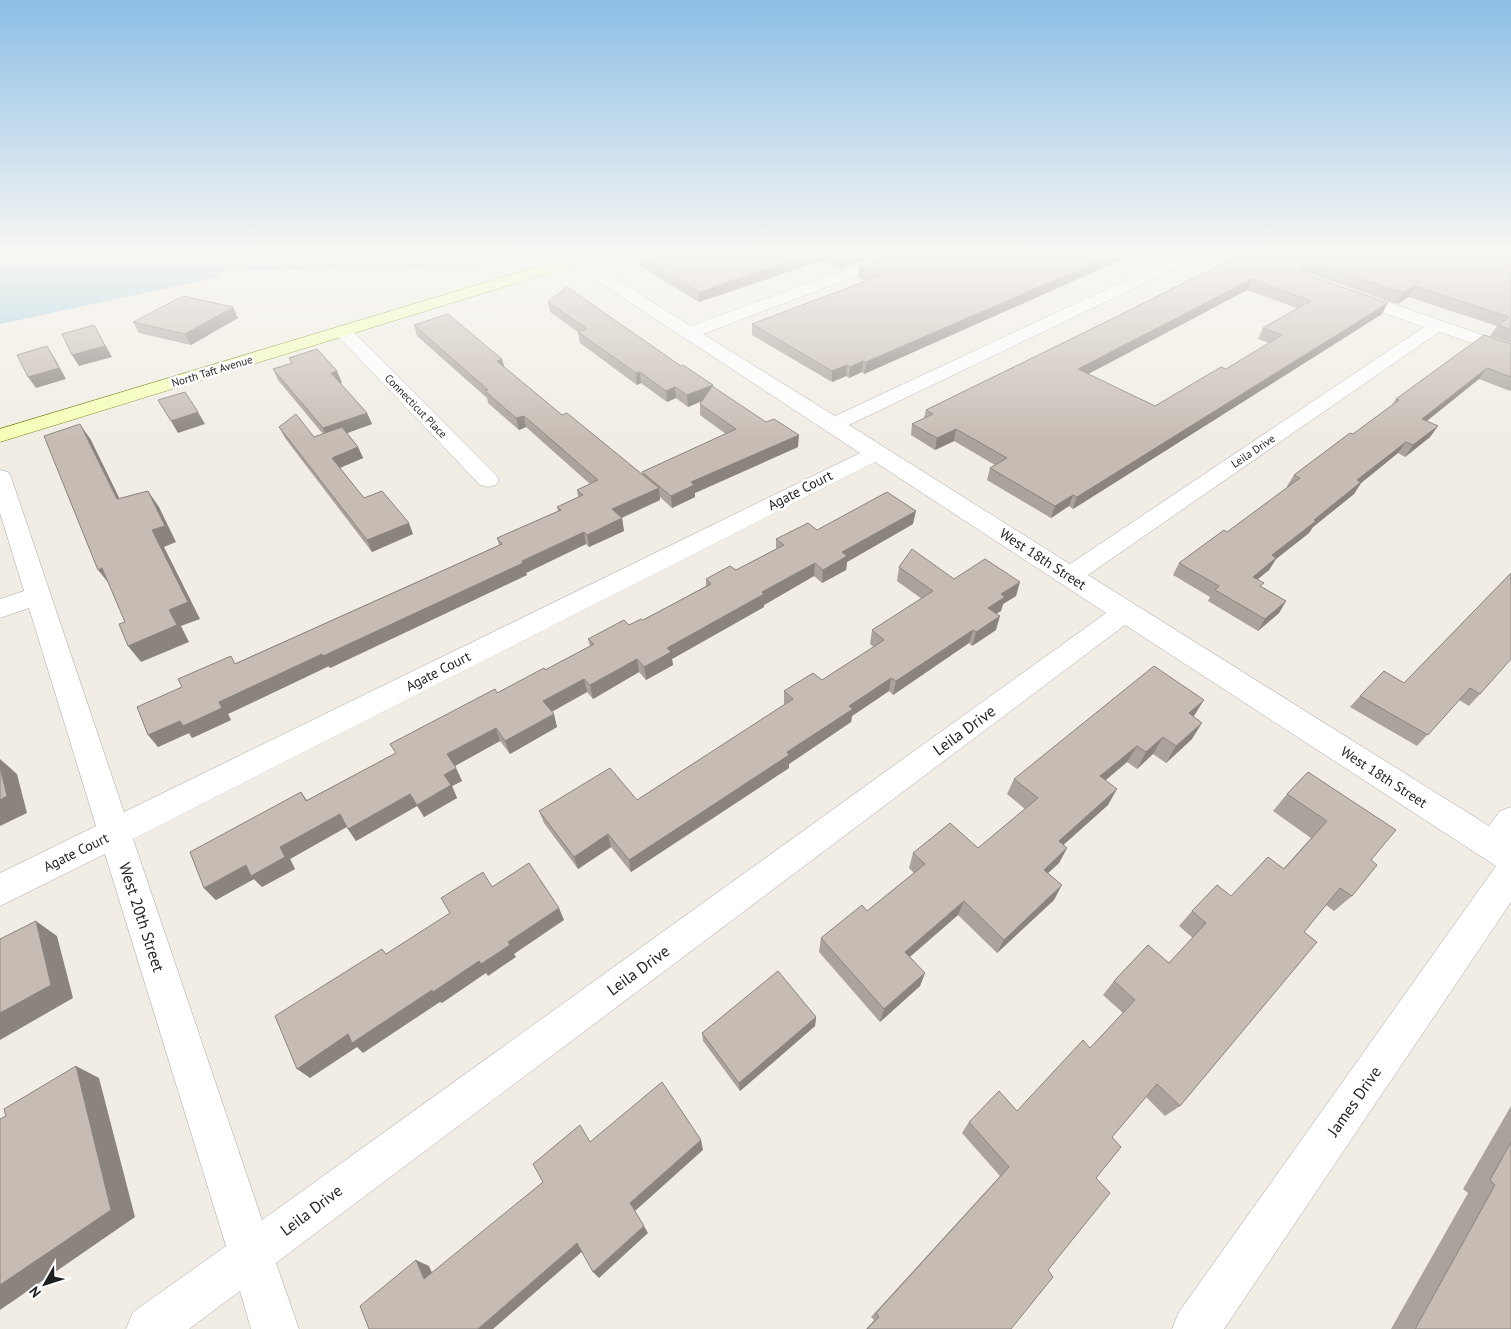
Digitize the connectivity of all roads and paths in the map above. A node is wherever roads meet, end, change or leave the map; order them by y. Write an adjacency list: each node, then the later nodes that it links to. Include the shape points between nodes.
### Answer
1 (392, 316): 7 (main road, North Taft Avenue)
2 (666, 316): 8 (street, West 18th Street)
3 (735, 316): 8 (street)
4 (1063, 316): 10 (street)
5 (1412, 316): 6 (street)
6 (1438, 325): 9 (street); 15 (street, Leila Drive)
7 (343, 331): 11 (main road, North Taft Avenue); 14 (street, Connecticut Place)
8 (689, 333): 10 (street, West 18th Street)
9 (1511, 351)
10 (832, 425): 12 (street, West 18th Street)
11 (0, 436)
12 (876, 453): 15 (street, West 18th Street); 20 (street, Agate Court)
13 (0, 477): 16 (street, West 20th Street)
14 (488, 480)
15 (1069, 576): 18 (street, West 18th Street)
16 (38, 595): 17 (street); 20 (street, West 20th Street)
17 (0, 609)
18 (1125, 612): 21 (street, West 18th Street); 23 (street, Leila Drive)
19 (1511, 821): 21 (street, James Drive)
20 (115, 833): 22 (street, Agate Court); 23 (street, West 20th Street)
21 (1505, 859): 26 (street, James Drive)
22 (0, 890)
23 (251, 1256): 24 (street, Leila Drive); 25 (street, West 20th Street)
24 (150, 1329)
25 (275, 1329)
26 (1196, 1329)

